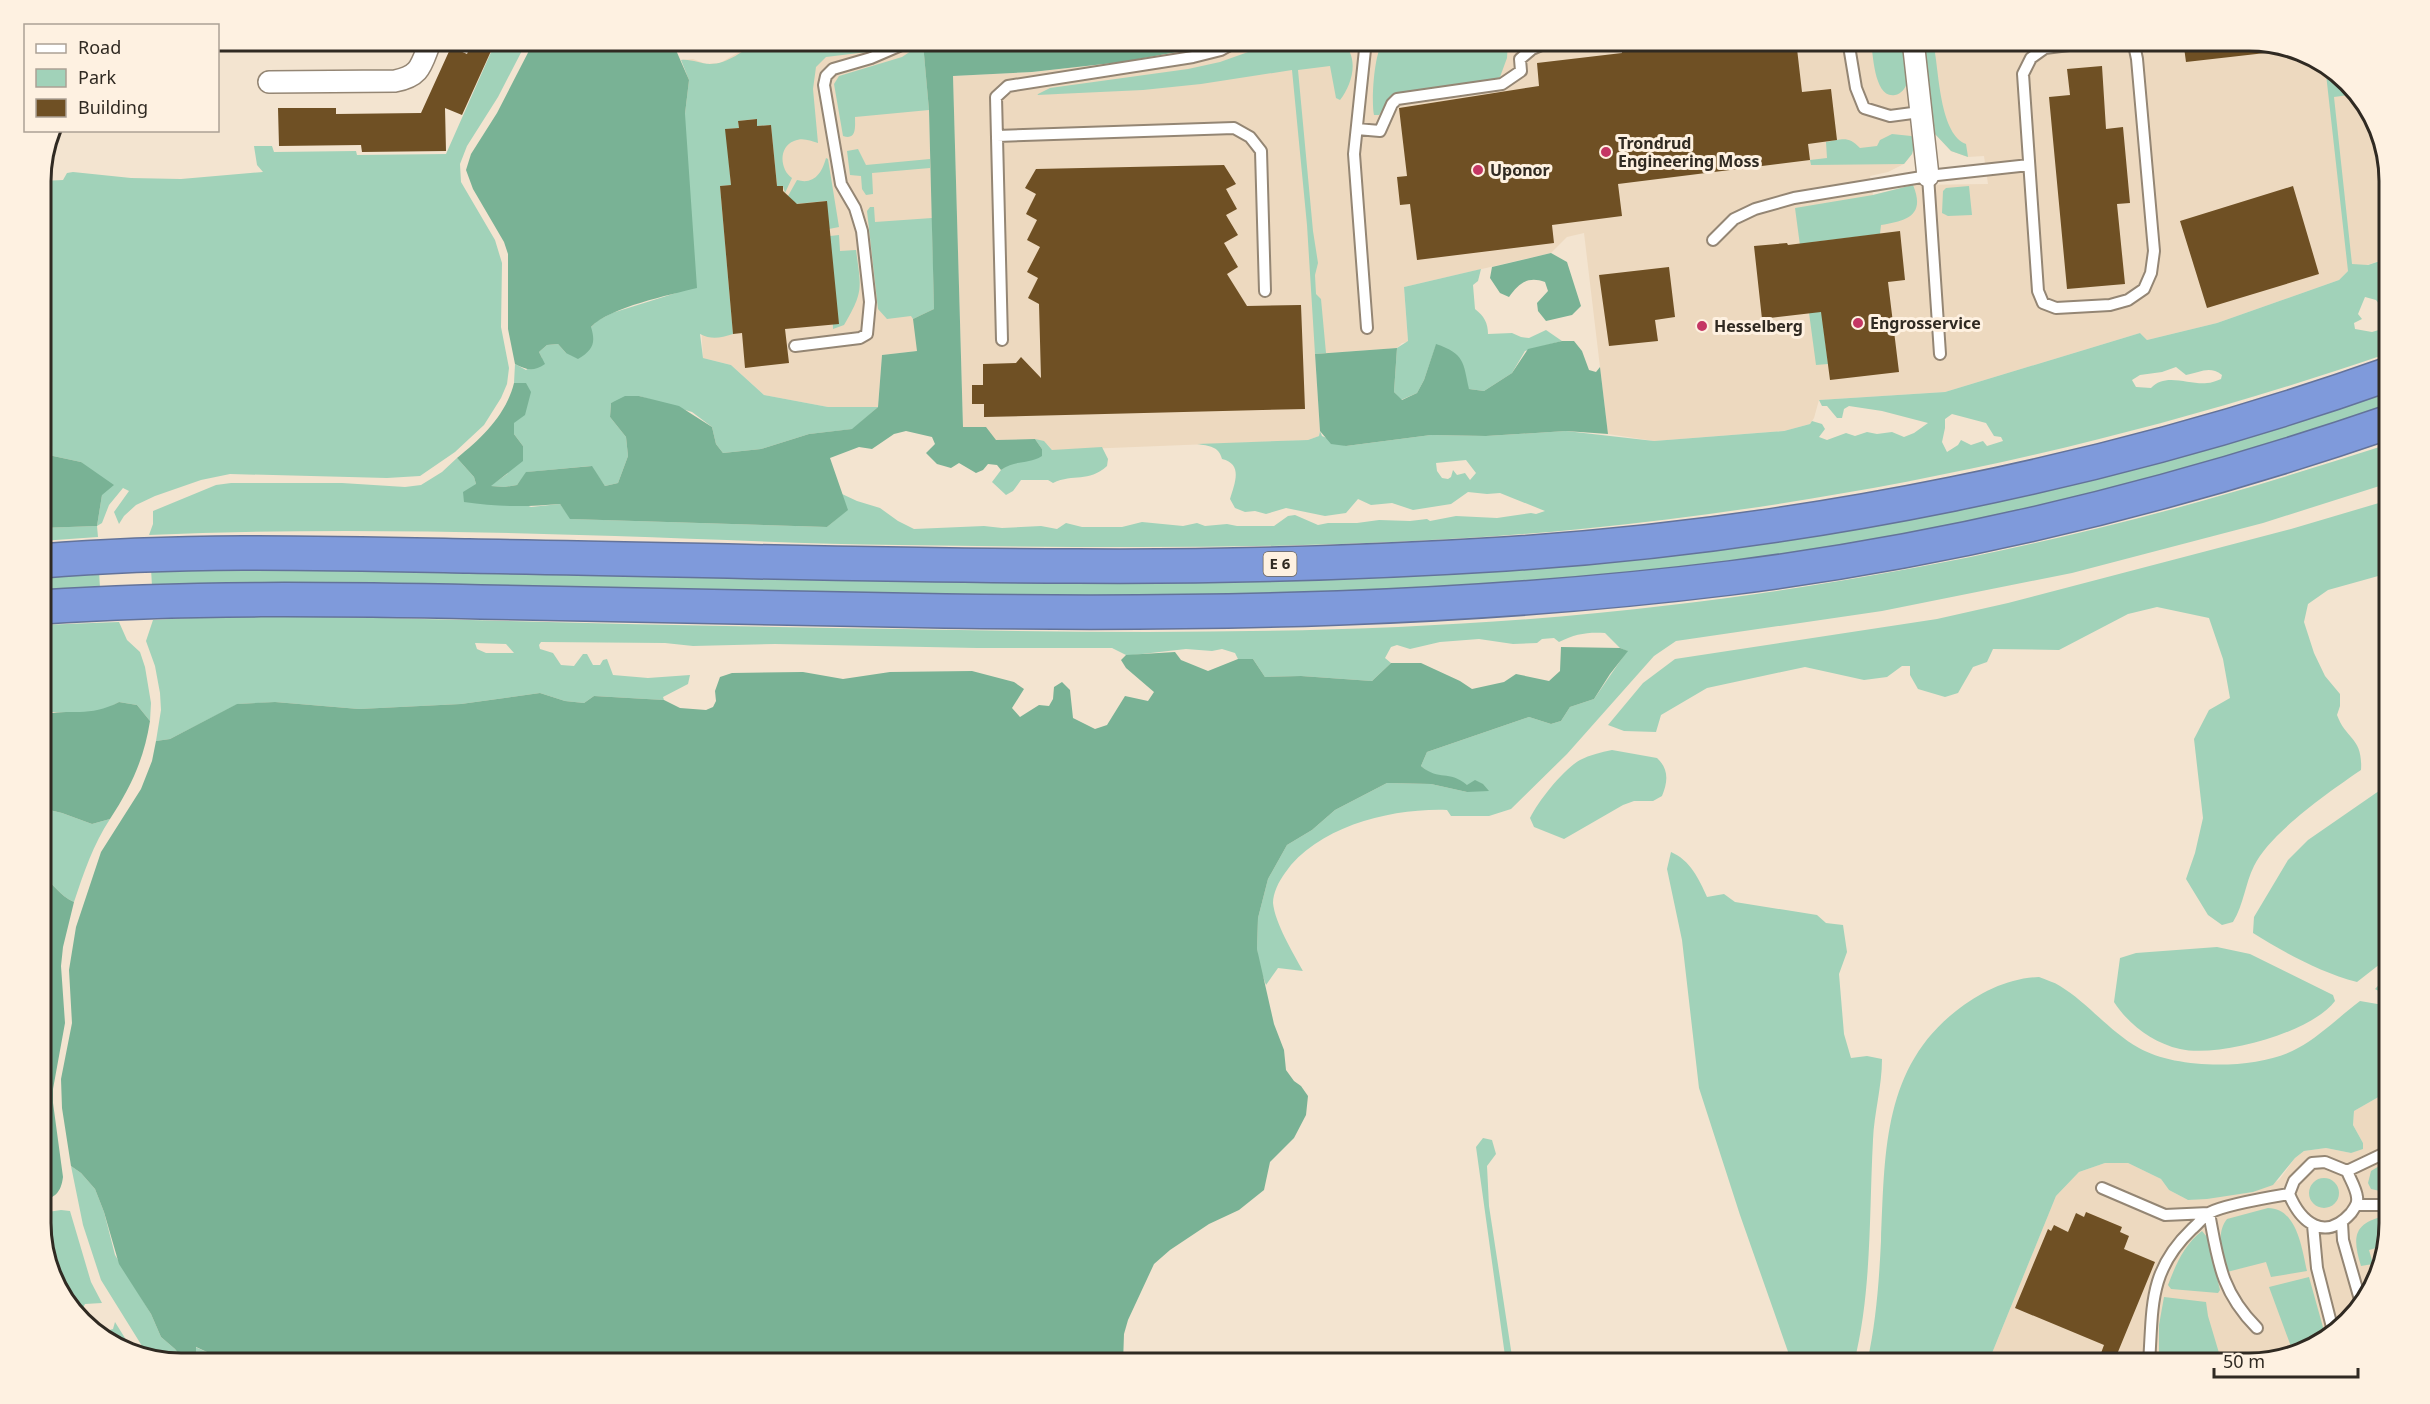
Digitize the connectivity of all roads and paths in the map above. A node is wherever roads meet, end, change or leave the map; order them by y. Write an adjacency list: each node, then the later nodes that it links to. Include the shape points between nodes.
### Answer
1 (426, 51): 10 (street, via 416,74 395,81)
2 (888, 51): 20 (lane, via 833,69 824,85 841,184 862,231 870,319 867,334)
3 (1217, 51): 13 (lane, via 1008,86 996,97)
4 (1365, 51): 12 (lane)
5 (1530, 51): 12 (lane, via 1520,59 1521,71 1502,84 1397,99 1380,131)
6 (1850, 51): 11 (lane, via 1864,108 1890,116)
7 (1913, 51): 11 (street)
8 (2041, 51): 14 (lane, via 2031,58 2023,74)
9 (2135, 51): 14 (lane, via 2154,251 2144,289 2128,300 2110,304 2056,308 2043,303 2038,291)
10 (269, 82)
11 (1920, 112): 15 (street)
12 (1357, 129): 18 (lane, via 1354,154)
13 (997, 136): 17 (lane, via 1207,128 1234,128 1242,132 1261,151); 19 (lane)
14 (2029, 165): 15 (lane)
15 (1928, 176): 16 (lane, via 1794,198 1755,209 1734,219); 21 (lane)
16 (1713, 240)
17 (1264, 291)
18 (1367, 328)
19 (1002, 340)
20 (795, 346)
21 (1940, 354)
22 (2379, 377): 24 (highway, E 6, via 2159,445 1965,491 1802,521 1510,554 1325,564 1087,566 346,553)
23 (2379, 425): 25 (highway, via 2189,485 1958,540 1731,578 1585,594 1379,607 1150,612 394,600 152,601)
24 (51, 560)
25 (51, 606)
26 (2379, 1156): 27 (lane)
27 (2347, 1171): 29 (lane, via 2325,1162 2312,1163 2294,1181); 31 (lane)
28 (2102, 1188): 32 (lane, via 2165,1215)
29 (2289, 1194): 32 (lane); 34 (lane, via 2295,1208)
30 (2379, 1204): 31 (lane)
31 (2357, 1205): 33 (lane)
32 (2209, 1213): 37 (lane, via 2224,1280 2239,1310); 38 (lane, via 2179,1242 2162,1269 2153,1303)
33 (2342, 1223): 34 (lane, via 2329,1228); 35 (lane)
34 (2313, 1225): 36 (lane, via 2317,1268)
35 (2358, 1293)
36 (2331, 1323)
37 (2257, 1328)
38 (2150, 1353)

